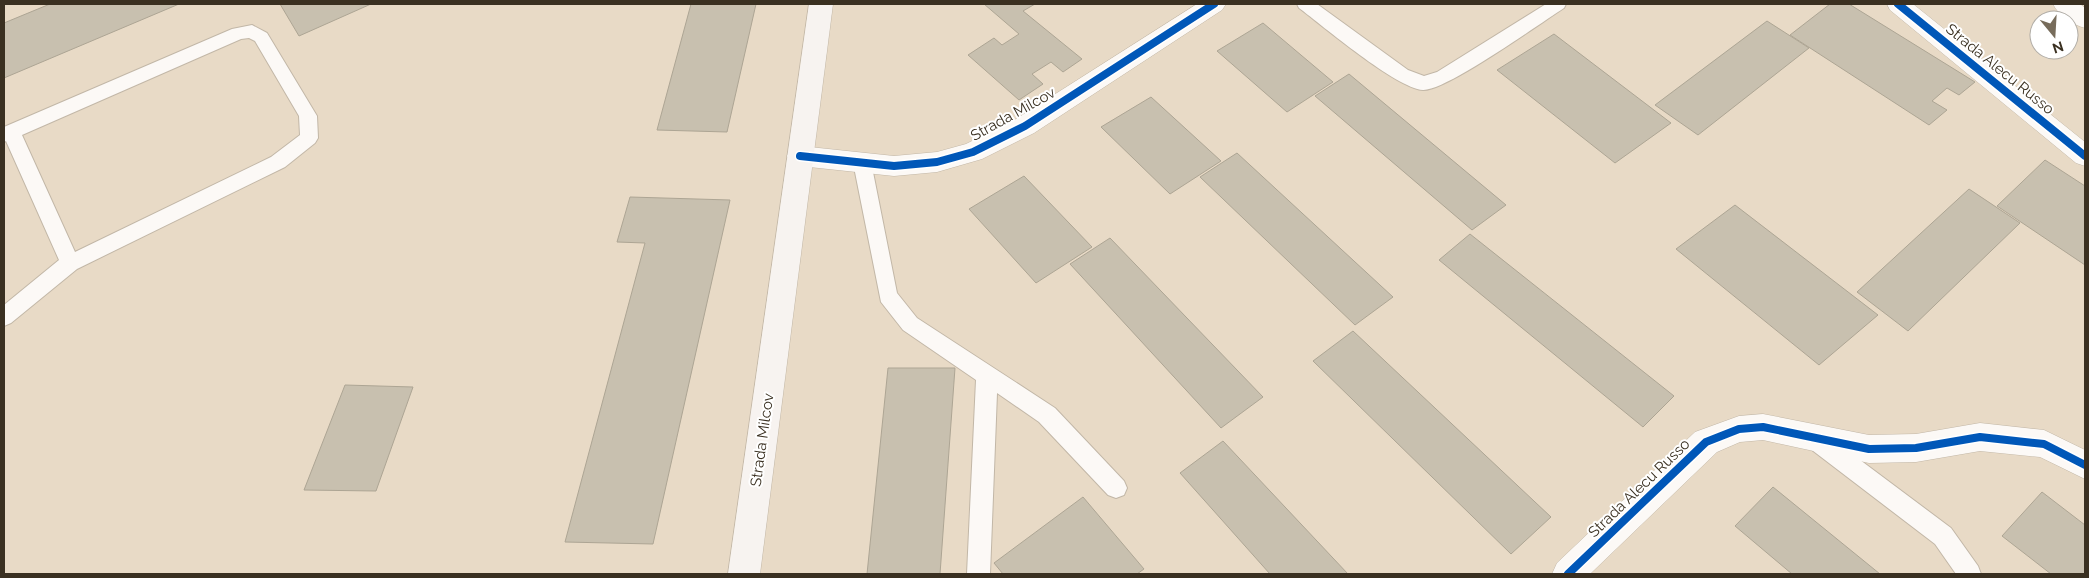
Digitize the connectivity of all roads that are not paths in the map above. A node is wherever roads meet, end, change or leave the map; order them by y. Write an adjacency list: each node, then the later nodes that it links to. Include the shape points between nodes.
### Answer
1 (821, 4): 9 (main road, Strada Milcov)
2 (1214, 4): 11 (street, Strada Milcov, via 1025,126 973,152 937,162 894,166)
3 (1305, 4): 4 (lane, via 1402,74 1423,82 1443,77)
4 (1558, 4)
5 (1898, 4): 10 (street, Strada Alecu Russo)
6 (2064, 4): 7 (street)
7 (2085, 20)
8 (7, 133): 12 (lane); 12 (lane, via 238,33 252,31 261,37 308,116 309,138 278,162)
9 (800, 156): 11 (street, Strada Milcov); 18 (main road, Strada Milcov)
10 (2085, 156)
11 (862, 162): 14 (lane, via 888,296 910,324)
12 (70, 263): 13 (lane)
13 (4, 317)
14 (987, 375): 17 (lane, via 1047,415); 19 (lane)
15 (1810, 436): 16 (street, Strada Alecu Russo, via 1869,449 1916,448 1980,437 2044,444); 20 (street, Strada Alecu Russo, via 1763,427 1739,429 1706,442); 21 (lane, via 1943,536)
16 (2085, 465)
17 (1116, 488)
18 (744, 574)
19 (978, 574)
20 (1568, 574)
21 (1970, 574)

